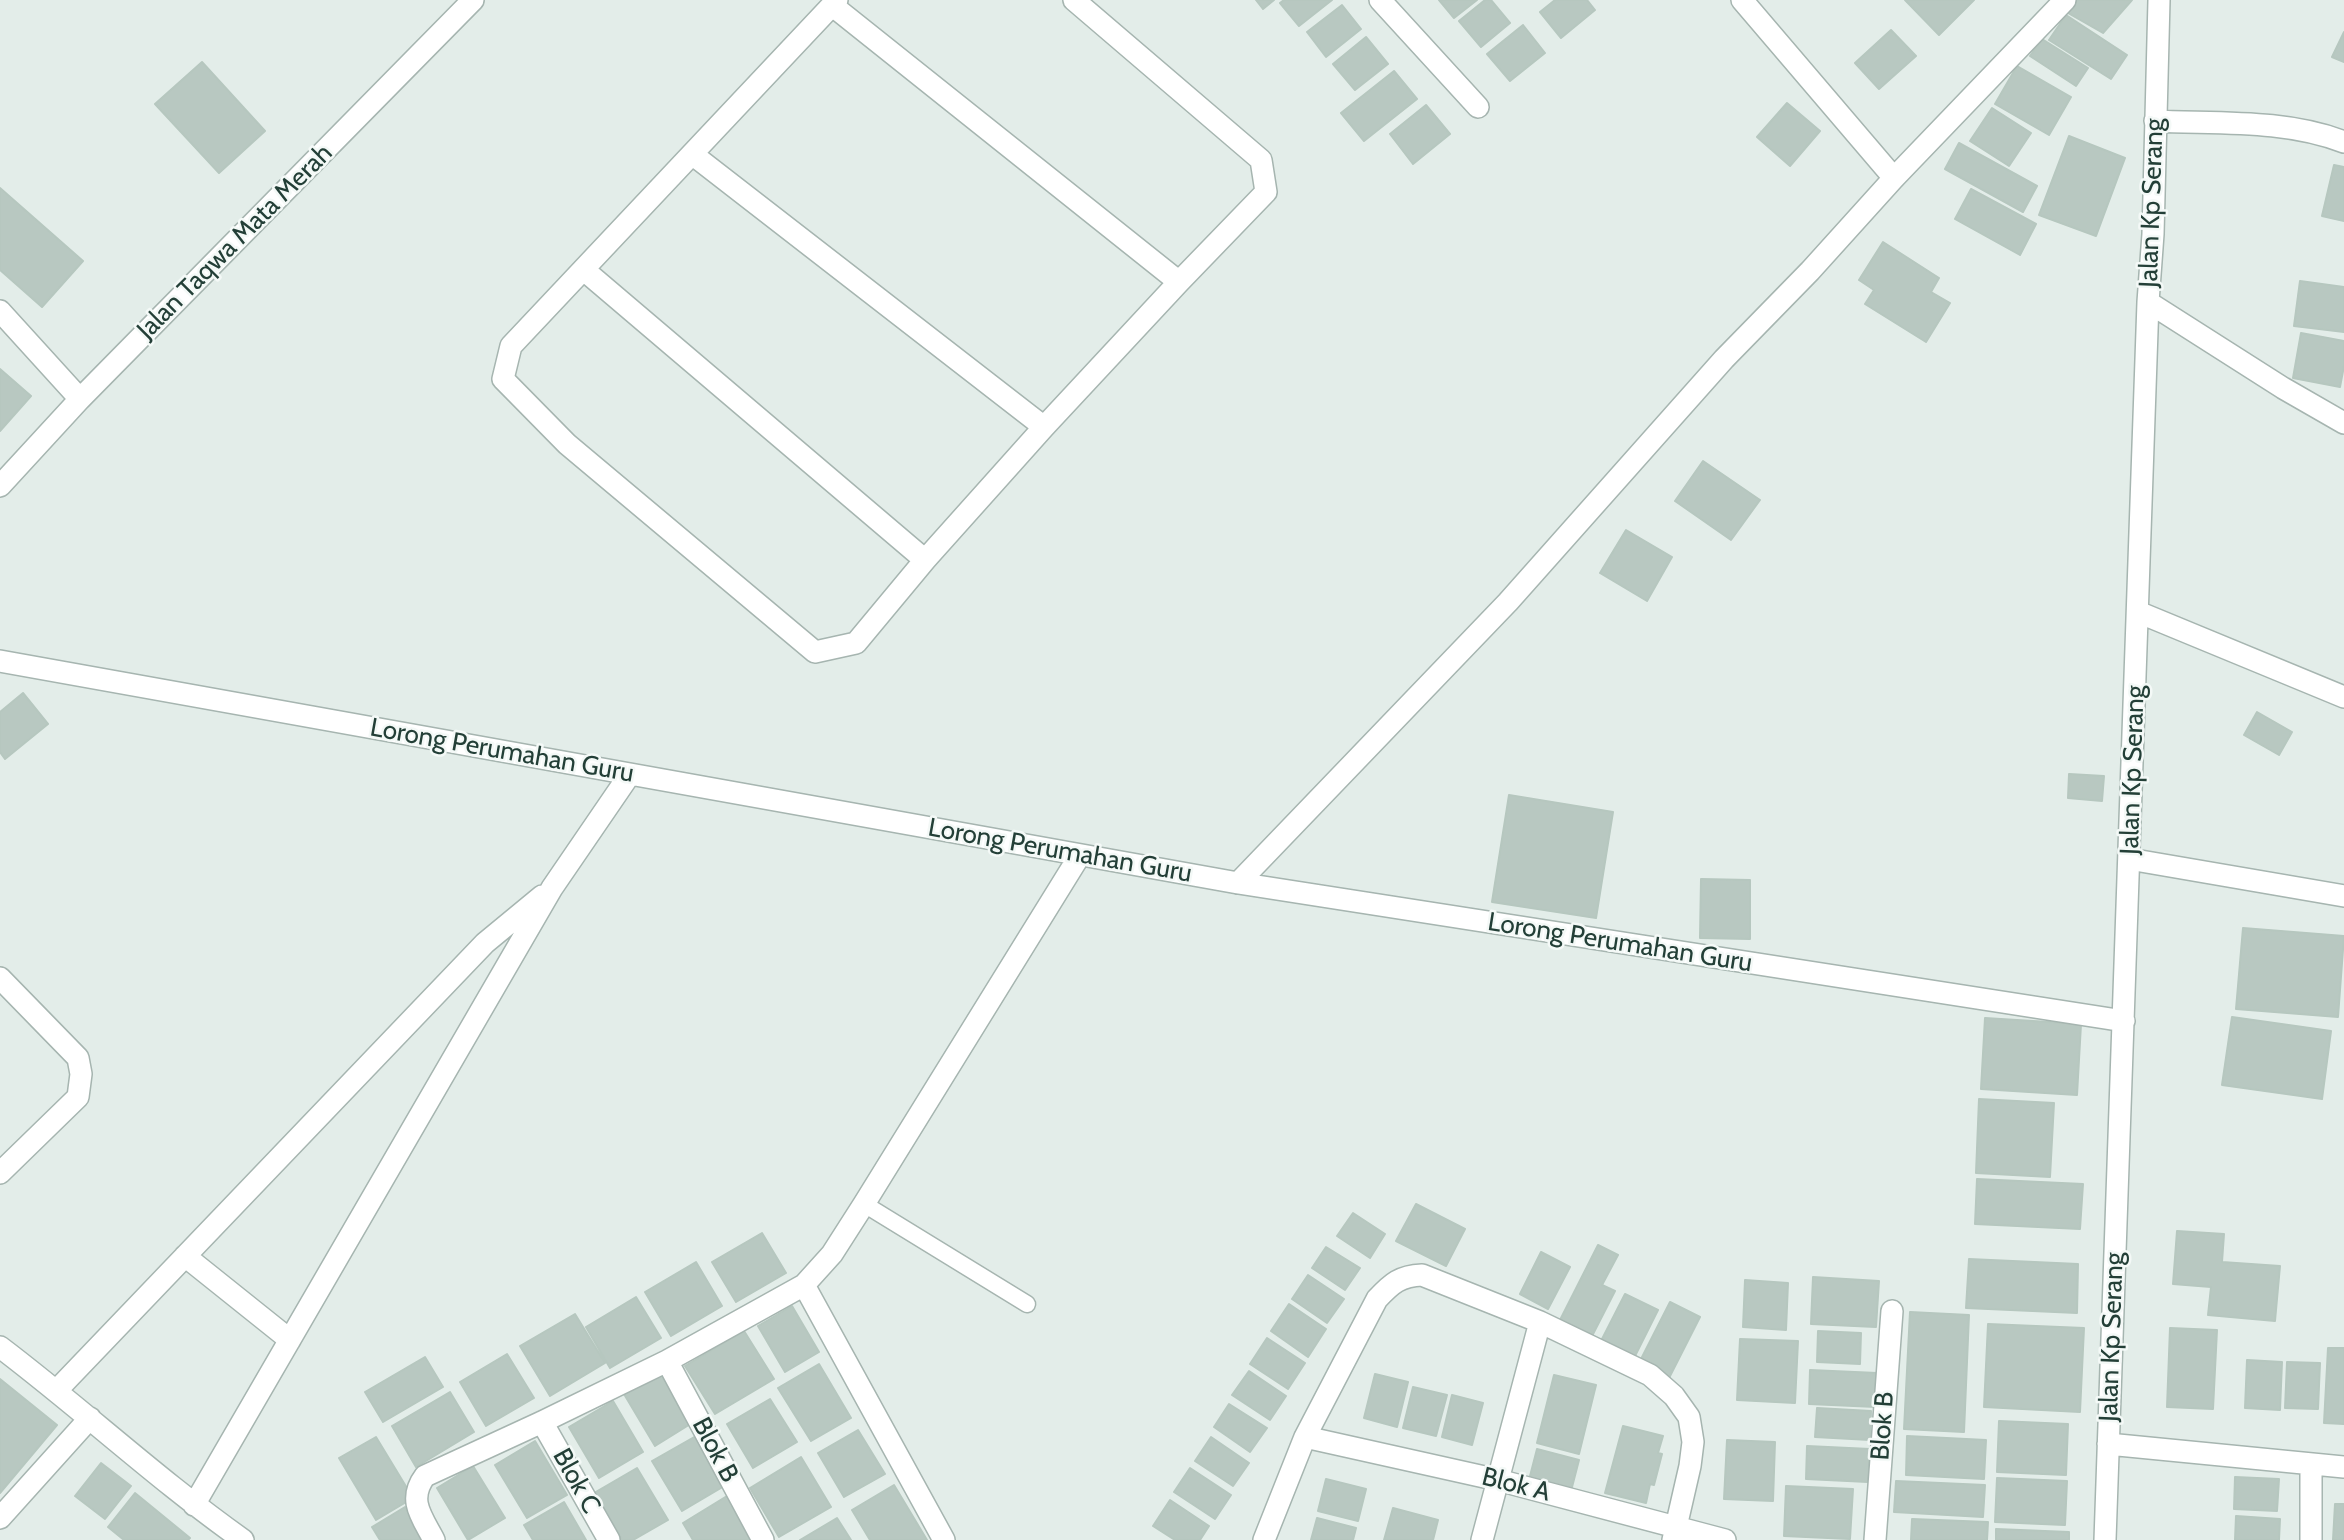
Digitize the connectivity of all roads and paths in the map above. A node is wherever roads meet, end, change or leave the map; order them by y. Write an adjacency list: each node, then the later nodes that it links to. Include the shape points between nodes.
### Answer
1 (473, 0): 17 (street, Jalan Taqwa Mata Merah)
2 (1074, 0): 14 (street, via 1261,160 1266,192)
3 (1380, 0): 8 (street)
4 (1742, 0): 12 (street)
5 (2065, 0): 12 (street)
6 (2159, 0): 9 (street, Jalan Kp Serang)
7 (835, 3): 11 (street); 14 (street)
8 (1478, 107)
9 (2155, 121): 10 (street, via 2293,129); 15 (street, Jalan Kp Serang)
10 (2344, 142)
11 (692, 154): 13 (street); 19 (street)
12 (1894, 178): 28 (street, via 1724,359 1508,602)
13 (584, 270): 21 (street); 21 (street, via 511,346 503,379 567,444 814,652 856,643)
14 (1179, 282): 19 (street)
15 (2148, 302): 18 (street); 22 (street, Jalan Kp Serang)
16 (0, 311): 17 (street)
17 (80, 399): 20 (street, Jalan Taqwa Mata Merah)
18 (2344, 423)
19 (1044, 427): 21 (street)
20 (0, 486)
21 (925, 560)
22 (2138, 612): 24 (street); 27 (street, Jalan Kp Serang)
23 (0, 661): 25 (street, Lorong Perumahan Guru)
24 (2344, 696)
25 (630, 774): 26 (street, Lorong Perumahan Guru); 29 (street)
26 (1080, 855): 28 (street, Lorong Perumahan Guru); 34 (street)
27 (2129, 859): 30 (street); 32 (street, Jalan Kp Serang)
28 (1238, 883): 32 (street, Lorong Perumahan Guru)
29 (552, 887): 35 (street, via 485,943); 40 (street)
30 (2344, 896)
31 (0, 978): 33 (street, via 78,1058 81,1074 78,1097)
32 (2124, 1021): 47 (street, Jalan Kp Serang)
33 (0, 1173)
34 (864, 1204): 36 (street, via 832,1254); 37 (lane)
35 (185, 1256): 40 (street); 43 (street)
36 (804, 1285): 42 (street); 58 (street)
37 (1027, 1304)
38 (1892, 1311): 62 (street, Blok B)
39 (1539, 1322): 46 (street, via 1422,1275 1405,1276 1377,1299); 50 (street); 53 (street, via 1650,1375 1674,1396 1689,1418 1693,1442)
40 (290, 1340): 51 (street)
41 (0, 1347): 43 (street)
42 (667, 1361): 45 (street); 57 (street, Blok B)
43 (57, 1390): 44 (street)
44 (90, 1418): 51 (street); 52 (street)
45 (542, 1422): 55 (street, via 425,1476 416,1493 419,1512); 56 (street, Blok C)
46 (1305, 1437): 50 (street, Blok A); 59 (street)
47 (2108, 1444): 48 (street); 63 (street, Jalan Kp Serang)
48 (2311, 1464): 49 (street); 64 (street)
49 (2344, 1467)
50 (1498, 1480): 53 (street, Blok A); 60 (street)
51 (194, 1505): 54 (street)
52 (0, 1518)
53 (1675, 1534): 61 (street, Blok A)
54 (243, 1540)
55 (433, 1540)
56 (609, 1540)
57 (763, 1540)
58 (944, 1540)
59 (1264, 1540)
60 (1482, 1540)
61 (1725, 1540)
62 (1875, 1540)
63 (2105, 1540)
64 (2311, 1540)

